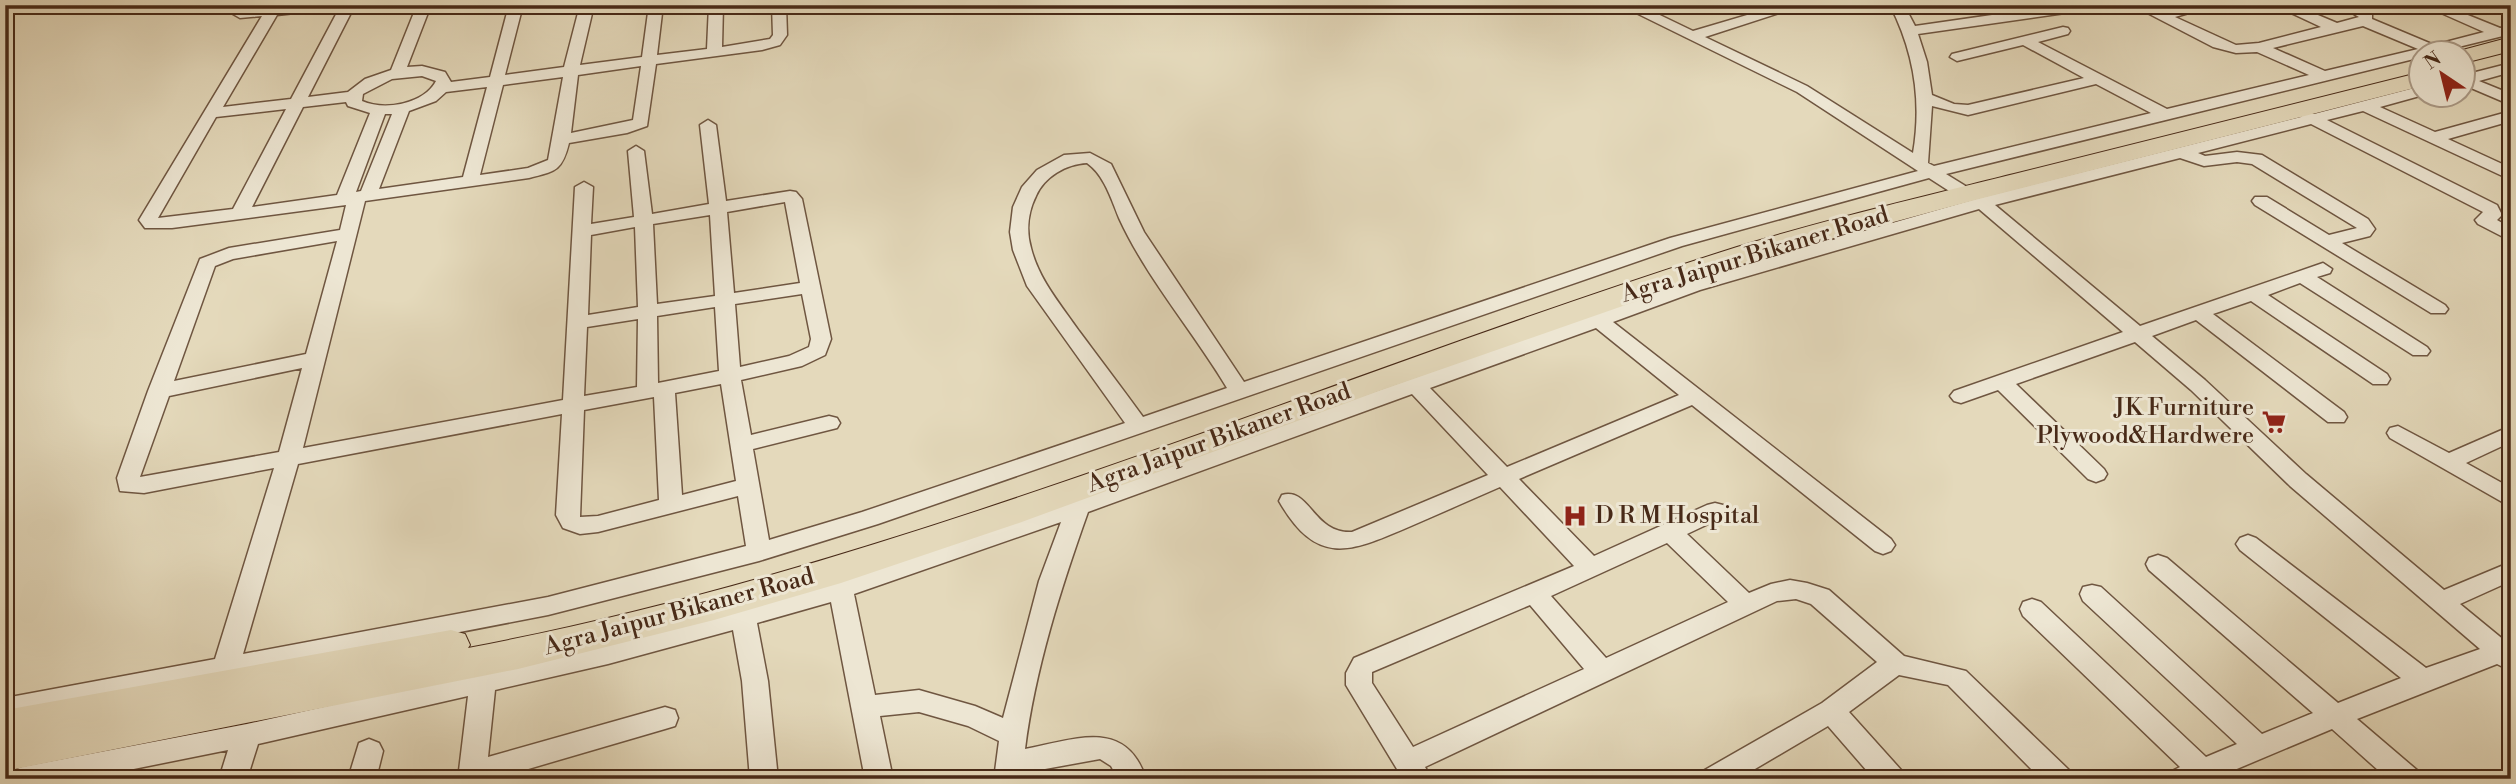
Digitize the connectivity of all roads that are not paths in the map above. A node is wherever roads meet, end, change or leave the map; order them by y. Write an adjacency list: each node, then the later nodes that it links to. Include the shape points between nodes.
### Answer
1 (331, 5): 20 (street)
2 (348, 5): 55 (street)
3 (424, 5): 43 (street)
4 (439, 5): 41 (street)
5 (516, 5): 47 (street)
6 (587, 5): 42 (street)
7 (656, 5): 36 (street)
8 (716, 5): 34 (street)
9 (779, 5): 34 (street, via 780,35 775,42)
10 (1627, 5): 28 (street)
11 (1797, 5): 28 (street)
12 (1897, 5): 25 (street)
13 (2093, 5): 19 (street)
14 (2139, 5): 22 (street)
15 (2209, 5): 22 (street)
16 (2281, 5): 24 (street)
17 (2345, 5): 23 (street, via 2367,15)
18 (2430, 5): 27 (street)
19 (2029, 9): 25 (street)
20 (272, 11): 21 (street); 59 (street)
21 (240, 14)
22 (2161, 16): 31 (street, via 2227,47)
23 (2364, 21): 24 (street); 32 (street)
24 (2333, 27): 31 (street)
25 (1909, 31): 53 (street)
26 (2063, 31): 29 (street)
27 (2507, 35): 30 (street); 33 (highway)
28 (1692, 36): 70 (street, via 1802,89)
29 (2024, 40): 35 (street); 46 (street)
30 (2478, 43)
31 (2259, 47): 44 (street)
32 (2408, 47)
33 (2478, 49)
34 (714, 52): 36 (street)
35 (1957, 57)
36 (649, 61): 42 (street); 65 (street, via 641,123)
37 (2408, 61): 44 (street)
38 (2408, 63): 70 (highway, Agra Jaipur Bikaner Road)
39 (2508, 67): 40 (highway); 45 (street)
40 (2478, 68)
41 (414, 71): 43 (street); 50 (street, via 440,75)
42 (571, 71): 47 (street); 65 (street)
43 (397, 74): 52 (street, via 365,85)
44 (2323, 76): 60 (street)
45 (2478, 76)
46 (2098, 79): 53 (street, via 1968,110); 60 (street)
47 (495, 81): 50 (street); 69 (street)
48 (2408, 83): 61 (highway, Agra Jaipur Bikaner Road)
49 (2478, 86): 54 (street)
50 (442, 88): 57 (street)
51 (2408, 95): 56 (street)
52 (354, 96): 55 (street); 58 (street, via 357,106)
53 (1926, 99): 70 (street, via 1925,134)
54 (2511, 100)
55 (295, 103): 59 (street); 75 (street)
56 (2367, 106): 61 (street); 64 (street)
57 (402, 108): 58 (street); 72 (street)
58 (379, 110): 72 (street)
59 (212, 113): 75 (street, via 148,220 158,225)
60 (2167, 115): 70 (street)
61 (2306, 115): 67 (street); 70 (highway, Agra Jaipur Bikaner Road); 79 (street, via 2491,209 2493,215 2484,220)
62 (2511, 116): 64 (street)
63 (708, 125): 74 (street)
64 (2433, 138): 68 (street)
65 (562, 139): 69 (street, via 556,162 547,169)
66 (636, 150): 76 (street)
67 (2180, 152): 70 (street); 80 (street, via 2204,161 2256,159 2366,229)
68 (2511, 175)
69 (470, 182): 72 (street)
70 (1950, 183): 83 (highway, Agra Jaipur Bikaner Road); 92 (street); 100 (street, via 1784,210); 141 (highway, Agra Jaipur Bikaner Road, via 1671,262 992,500 716,585 531,630)
71 (584, 187): 77 (street)
72 (356, 198): 75 (street); 78 (street)
73 (2261, 201): 80 (street)
74 (718, 207): 76 (street); 84 (street, via 792,197); 86 (street)
75 (239, 214)
76 (645, 220): 77 (street); 88 (street)
77 (582, 231): 91 (street)
78 (348, 234): 94 (street); 101 (street, via 229,254 207,263)
79 (2511, 236)
80 (2328, 241): 87 (street)
81 (2323, 269): 82 (street)
82 (2302, 276): 85 (street); 93 (street)
83 (1693, 279): 90 (street); 152 (highway, Agra Jaipur Bikaner Road, via 1368,384 1007,514 714,606 518,654)
84 (810, 287): 86 (street); 95 (street, via 821,340 818,351)
85 (2252, 293): 89 (street); 96 (street)
86 (726, 299): 88 (street); 95 (street)
87 (2438, 309)
88 (649, 310): 91 (street); 99 (street)
89 (2197, 313): 92 (street); 105 (street)
90 (1598, 320): 98 (street); 103 (street)
91 (578, 322): 104 (street)
92 (2137, 333): 97 (street); 131 (street, via 2298,480)
93 (2420, 351)
94 (316, 359): 101 (street); 111 (street)
95 (730, 376): 99 (street); 110 (street)
96 (2380, 379)
97 (2001, 381): 102 (street); 113 (street)
98 (1415, 386): 114 (street); 119 (street)
99 (656, 390): 104 (street); 118 (street)
100 (1239, 390): 107 (street); 107 (street, via 1135,232 1105,168 1090,158 1070,159 1043,174 1031,187 1022,207 1022,250 1037,286)
101 (158, 391): 111 (street, via 128,485)
102 (1961, 396)
103 (1692, 397): 114 (street); 123 (street)
104 (573, 405): 111 (street); 118 (street, via 571,522 598,524)
105 (2336, 417)
106 (828, 423): 110 (street)
107 (1138, 426): 124 (street)
108 (2398, 433): 112 (street)
109 (2511, 433): 112 (street)
110 (741, 445): 115 (street)
111 (289, 458): 137 (street)
112 (2448, 462): 116 (street)
113 (2096, 474)
114 (1504, 479): 117 (street, via 1355,540 1339,542 1326,540); 126 (street)
115 (748, 486): 118 (street); 124 (street)
116 (2511, 499)
117 (1290, 501)
118 (671, 505)
119 (1078, 507): 128 (street); 149 (street, via 1051,581)
120 (1715, 511): 121 (street)
121 (1670, 532): 126 (street); 132 (street)
122 (2248, 544): 139 (street)
123 (1882, 545)
124 (758, 552): 137 (street, via 548,606)
125 (2158, 564): 145 (street)
126 (1591, 568): 129 (street)
127 (2511, 572): 131 (street)
128 (841, 589): 134 (street); 142 (street)
129 (1534, 593): 138 (street); 153 (street, via 1363,665 1359,685)
130 (2092, 594): 150 (street)
131 (2443, 601): 136 (street)
132 (1746, 605): 135 (street, via 1790,588 1807,591 1820,597); 138 (street)
133 (2032, 609): 155 (street)
134 (743, 617): 140 (street); 161 (street, via 755,681)
135 (1878, 650): 144 (street); 165 (street, via 1908,668 1957,678)
136 (2506, 657): 139 (street)
137 (226, 667): 141 (street)
138 (1602, 672): 153 (street)
139 (2423, 680): 145 (street)
140 (483, 682): 148 (street); 157 (street)
141 (139, 693): 143 (street); 147 (highway, Agra Jaipur Bikaner Road)
142 (866, 707): 149 (street, via 919,701 975,717); 162 (street)
143 (5, 709)
144 (1831, 711): 156 (street); 164 (street)
145 (2334, 715): 150 (street); 166 (street)
146 (665, 718): 157 (street)
147 (5, 727)
148 (247, 735): 158 (street); 159 (street)
149 (1013, 735): 154 (street)
150 (2258, 747): 155 (street)
151 (369, 751): 160 (street)
152 (5, 754)
153 (1413, 770)
154 (1008, 771): 163 (street, via 1100,747 1123,758)
155 (2192, 774)
156 (1732, 775)
157 (472, 776)
158 (22, 779)
159 (233, 779)
160 (362, 779)
161 (764, 779)
162 (879, 779)
163 (1132, 779)
164 (1892, 779)
165 (2060, 779)
166 (2408, 779)

